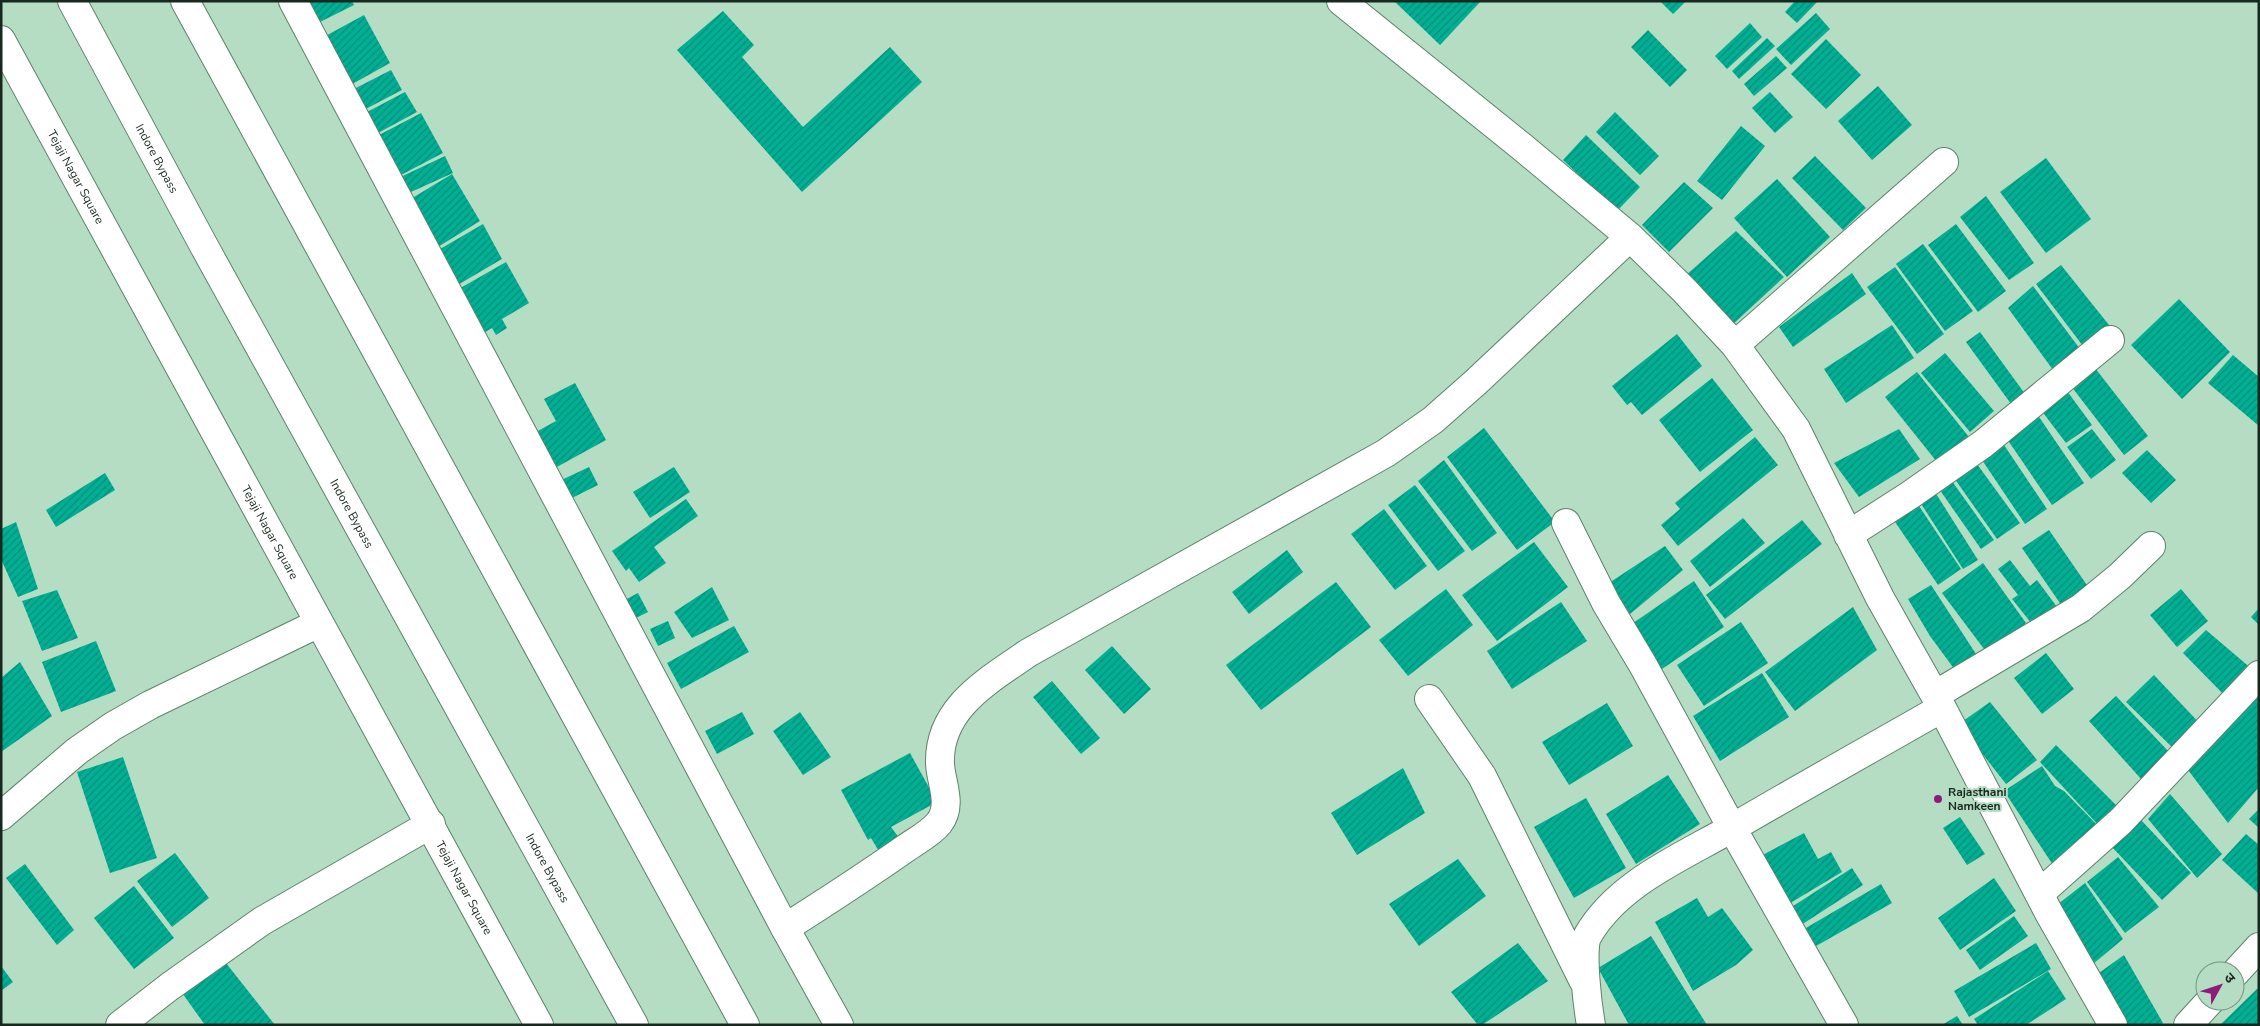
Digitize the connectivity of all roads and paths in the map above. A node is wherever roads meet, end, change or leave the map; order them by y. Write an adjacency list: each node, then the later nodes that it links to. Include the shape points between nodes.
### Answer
1 (72, 1): 28 (main road, Indore Bypass)
2 (185, 1): 29 (main road)
3 (293, 1): 21 (main road)
4 (1341, 1): 7 (main road)
5 (1, 40): 13 (main road, Tejaji Nagar Square)
6 (1944, 162): 9 (main road)
7 (1630, 237): 9 (main road); 21 (main road, via 1433,420 1386,453 1028,653 979,687 953,713 942,738 940,764 945,809 939,823 870,874)
8 (2110, 340): 11 (main road, via 1983,444)
9 (1735, 345): 11 (main road, via 1796,429)
10 (1566, 522): 19 (main road, via 1606,603)
11 (1848, 534): 16 (main road)
12 (2151, 546): 16 (main road, via 2080,608)
13 (319, 623): 17 (main road, via 113,726 76,750); 18 (main road, Tejaji Nagar Square)
14 (2259, 675): 20 (main road, via 2121,821)
15 (1429, 699): 24 (main road, via 1482,776)
16 (1939, 702): 19 (main road); 20 (main road)
17 (1, 816)
18 (431, 824): 26 (main road, via 262,921); 27 (main road, Tejaji Nagar Square)
19 (1732, 828): 24 (main road, via 1644,878 1610,906 1586,936); 33 (main road)
20 (2040, 894): 34 (main road)
21 (785, 928): 30 (main road)
22 (2259, 947): 23 (main road)
23 (2245, 962)
24 (1585, 984): 31 (main road); 32 (main road)
25 (2201, 1011): 35 (main road)
26 (120, 1025)
27 (539, 1025)
28 (634, 1025)
29 (745, 1025)
30 (840, 1025)
31 (1591, 1025)
32 (1608, 1025)
33 (1844, 1025)
34 (2112, 1025)
35 (2188, 1025)

